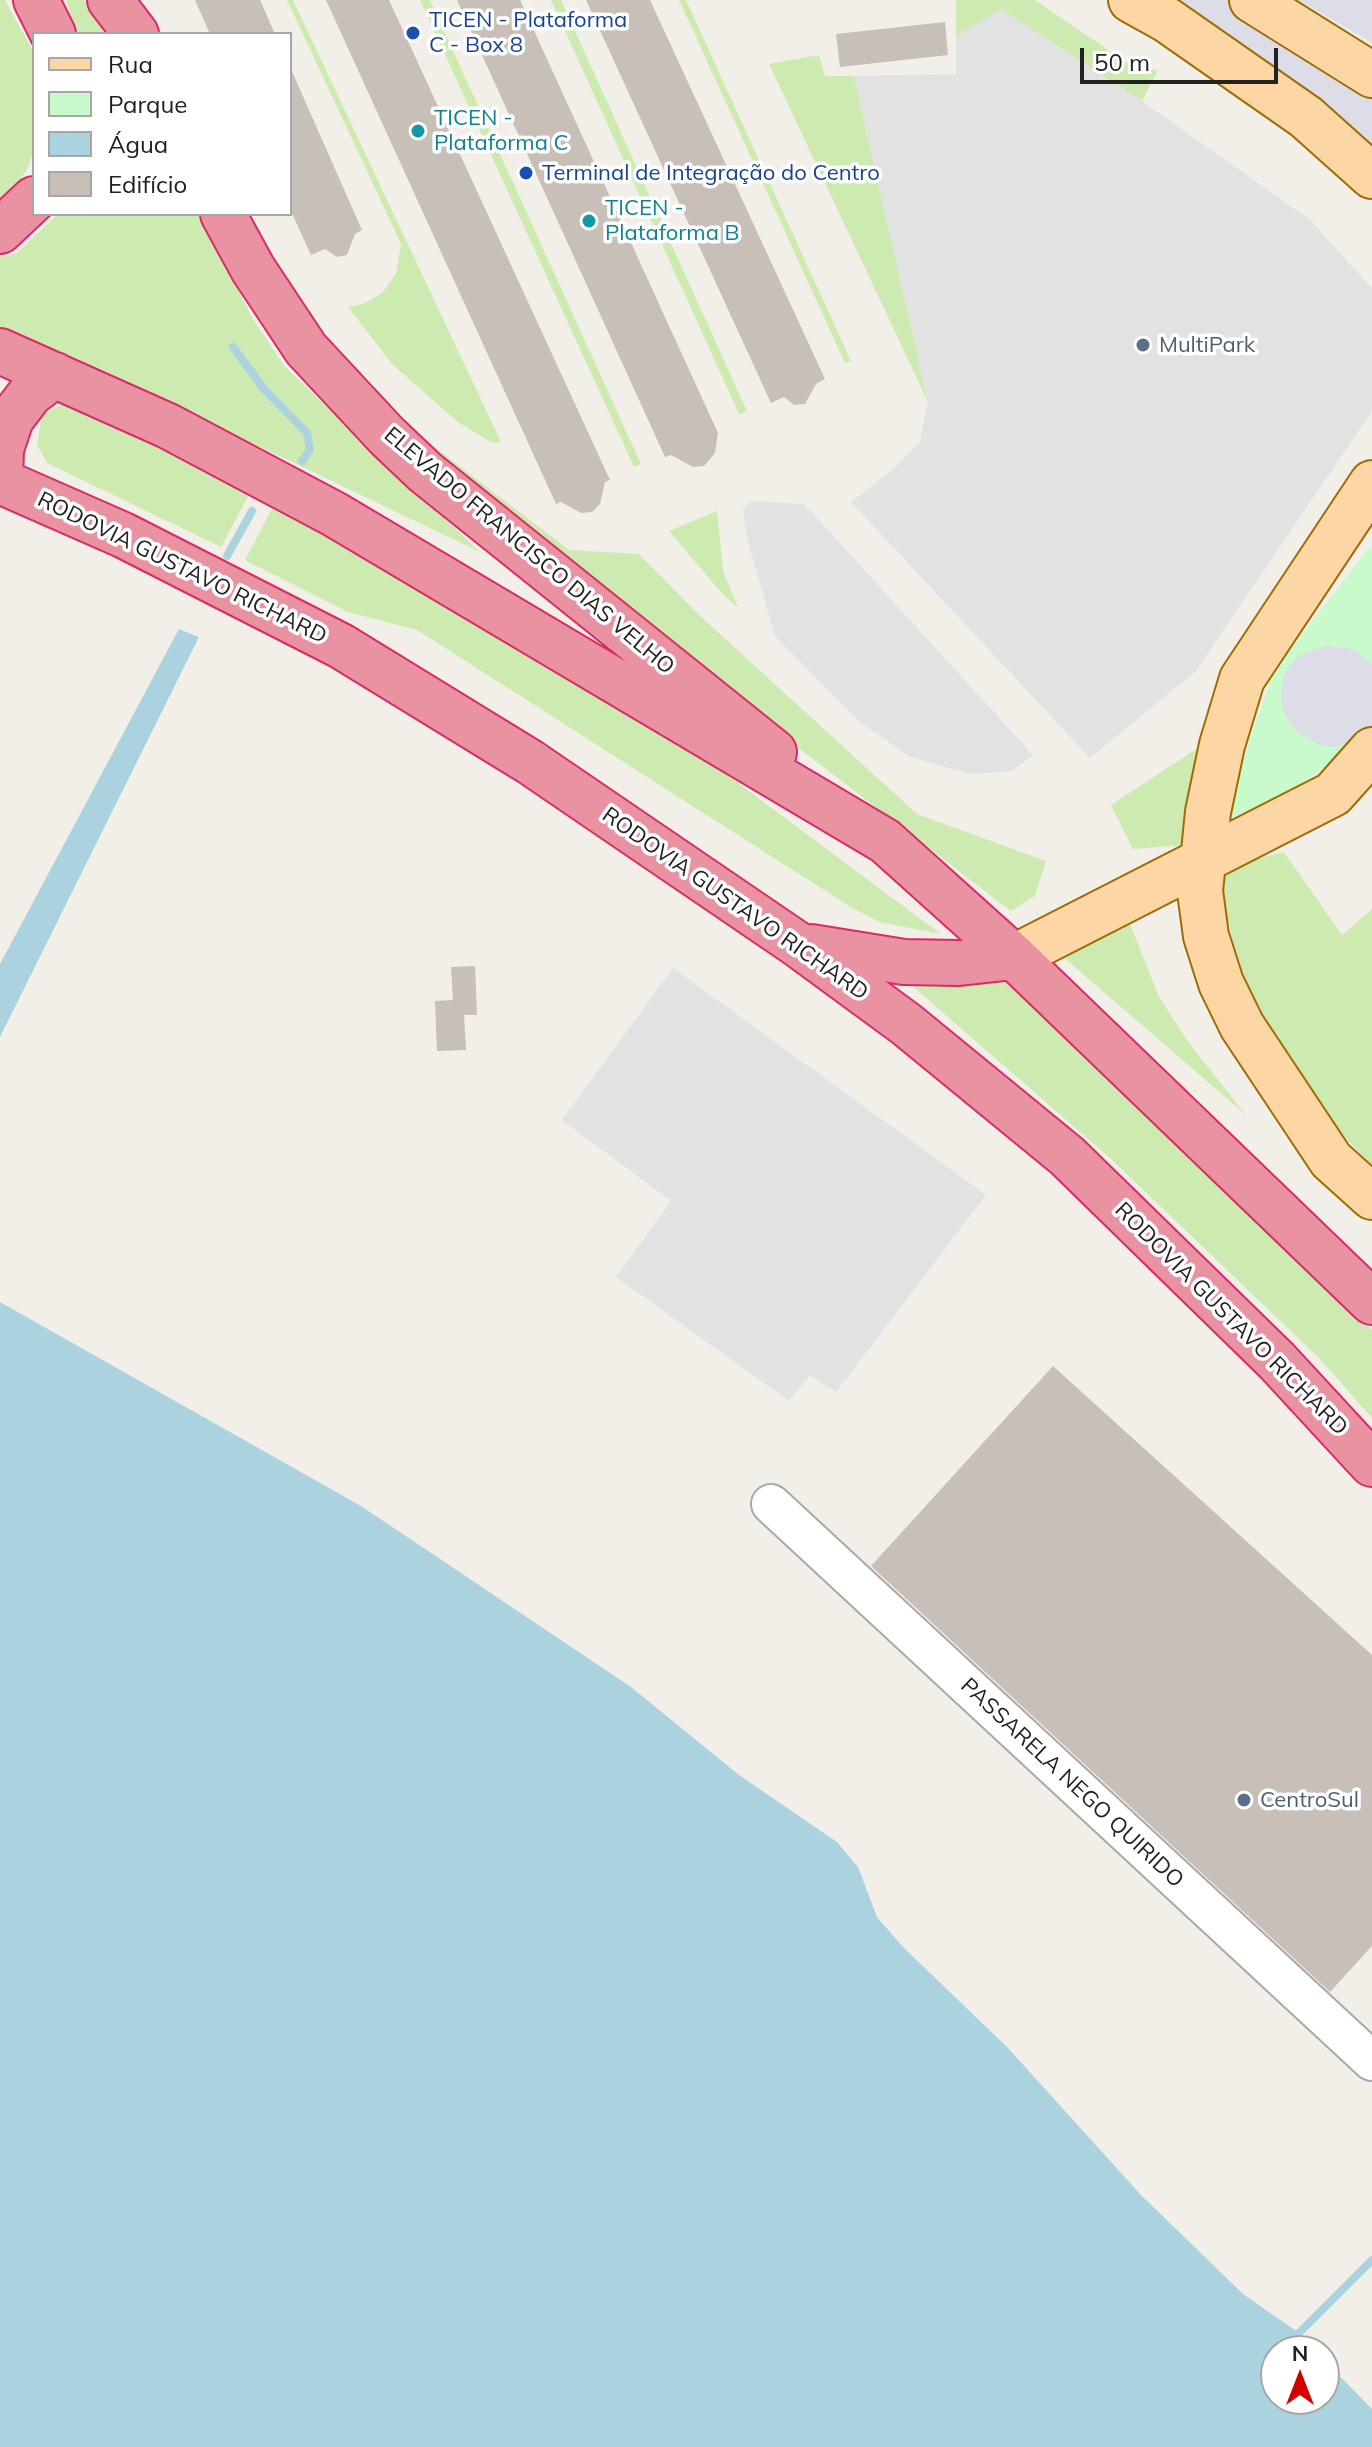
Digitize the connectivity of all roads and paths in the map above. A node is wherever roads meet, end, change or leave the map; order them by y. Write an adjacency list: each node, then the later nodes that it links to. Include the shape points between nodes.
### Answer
1 (36, 0): 5 (highway)
2 (110, 0): 6 (highway)
3 (1131, 0): 8 (main road, via 1306,117)
4 (1252, 0): 7 (main road)
5 (52, 32)
6 (134, 32)
7 (1372, 75)
8 (1372, 176)
9 (32, 201): 11 (highway)
10 (224, 216): 19 (highway, ELEVADO FRANCISCO DIAS VELHO, via 306,349 425,472)
11 (0, 231)
12 (0, 351): 13 (highway)
13 (55, 375): 14 (highway, via 30,394 11,419 1,449); 19 (highway, via 168,426 334,514)
14 (0, 481): 17 (highway, RODOVIA GUSTAVO RICHARD)
15 (1372, 483): 20 (main road, via 1242,679 1222,745)
16 (0, 494): 17 (highway)
17 (123, 535): 21 (highway, RODOVIA GUSTAVO RICHARD, via 355,654 530,762)
18 (1372, 750): 20 (main road, via 1333,794)
19 (885, 841): 22 (highway)
20 (1201, 863): 22 (main road); 23 (main road, via 1206,936 1242,1026 1331,1160)
21 (797, 944): 22 (highway, via 904,962); 25 (highway, RODOVIA GUSTAVO RICHARD, via 906,1024 1067,1156 1277,1361)
22 (1014, 957): 24 (highway)
23 (1372, 1197)
24 (1372, 1302)
25 (1372, 1464)
26 (771, 1504): 27 (street, PASSARELA NEGO QUIRIDO)
27 (1372, 2061)

